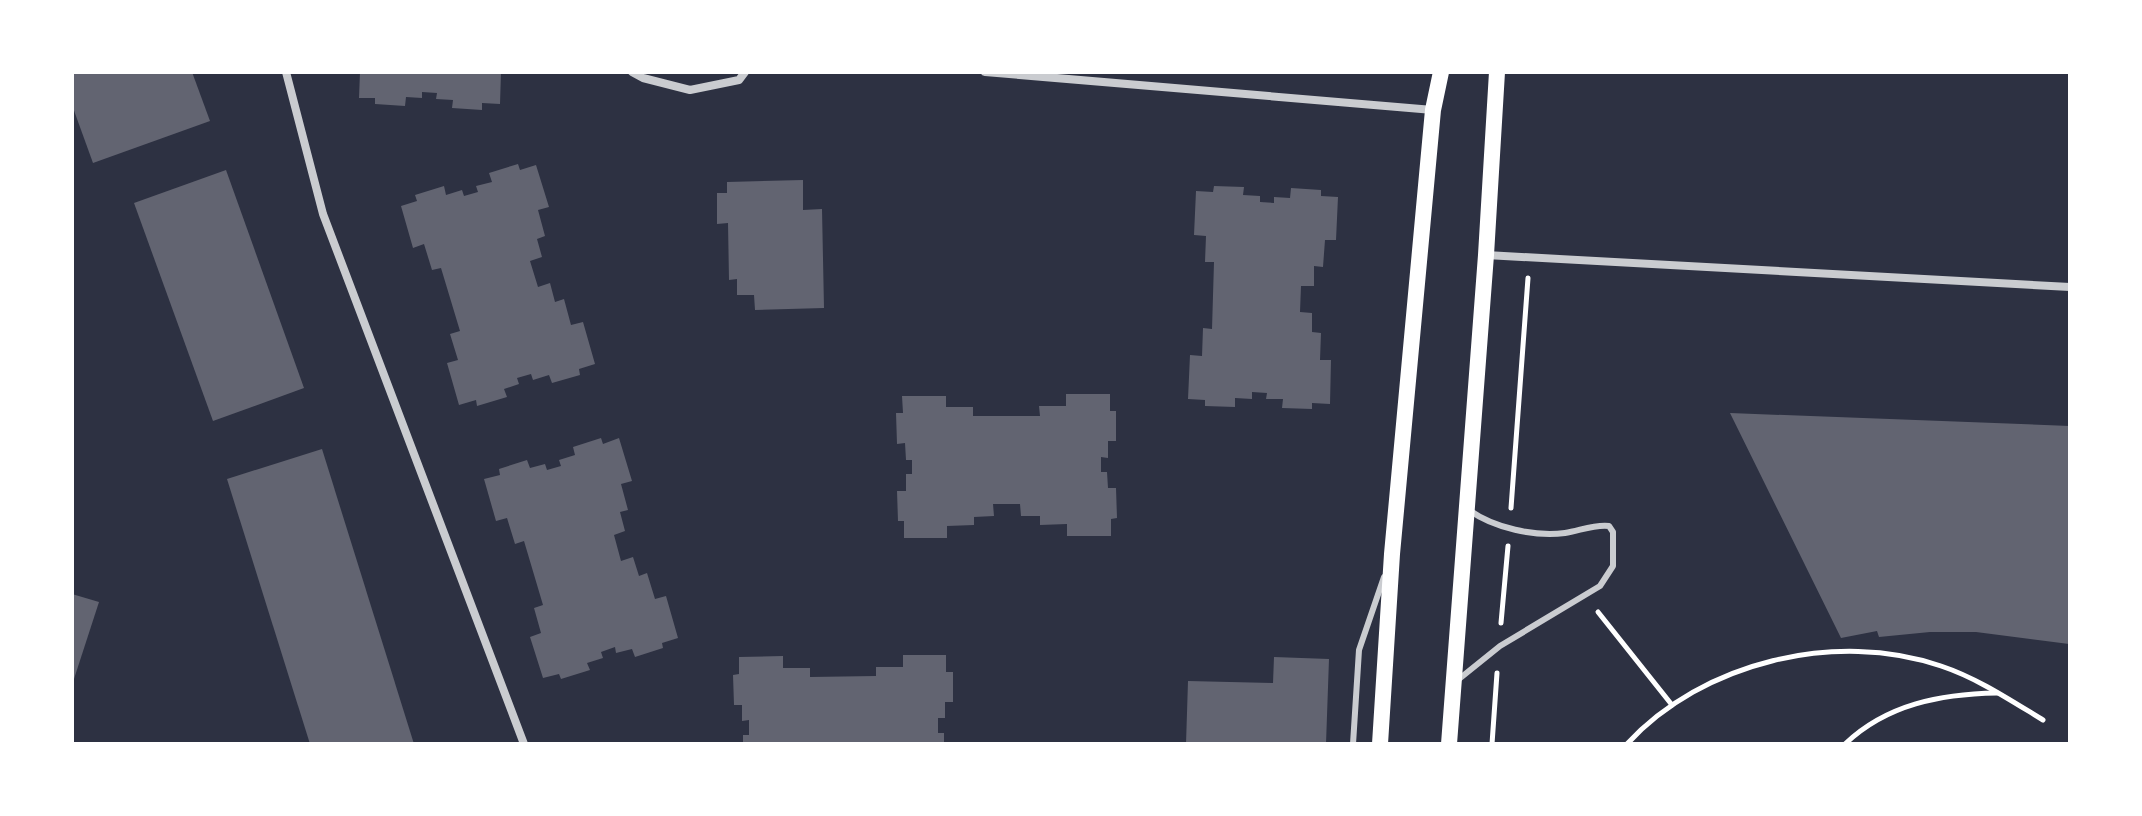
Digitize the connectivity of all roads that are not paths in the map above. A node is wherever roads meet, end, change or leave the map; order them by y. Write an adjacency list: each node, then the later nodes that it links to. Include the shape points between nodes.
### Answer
1 (286, 72): 13 (street, via 323,214)
2 (632, 72): 3 (street, via 690,90 739,80)
3 (745, 72)
4 (985, 72): 7 (street)
5 (1441, 72): 7 (main road)
6 (1497, 72): 8 (main road)
7 (1433, 110): 11 (main road)
8 (1486, 255): 9 (street); 10 (main road)
9 (2070, 287)
10 (1467, 510): 12 (main road); 12 (lane, via 1509,527 1555,534 1609,526 1613,566 1600,586 1500,646)
11 (1392, 554): 14 (lane, via 1359,650); 15 (main road)
12 (1453, 684): 16 (main road)
13 (524, 744)
14 (1353, 744)
15 (1380, 744)
16 (1449, 744)

